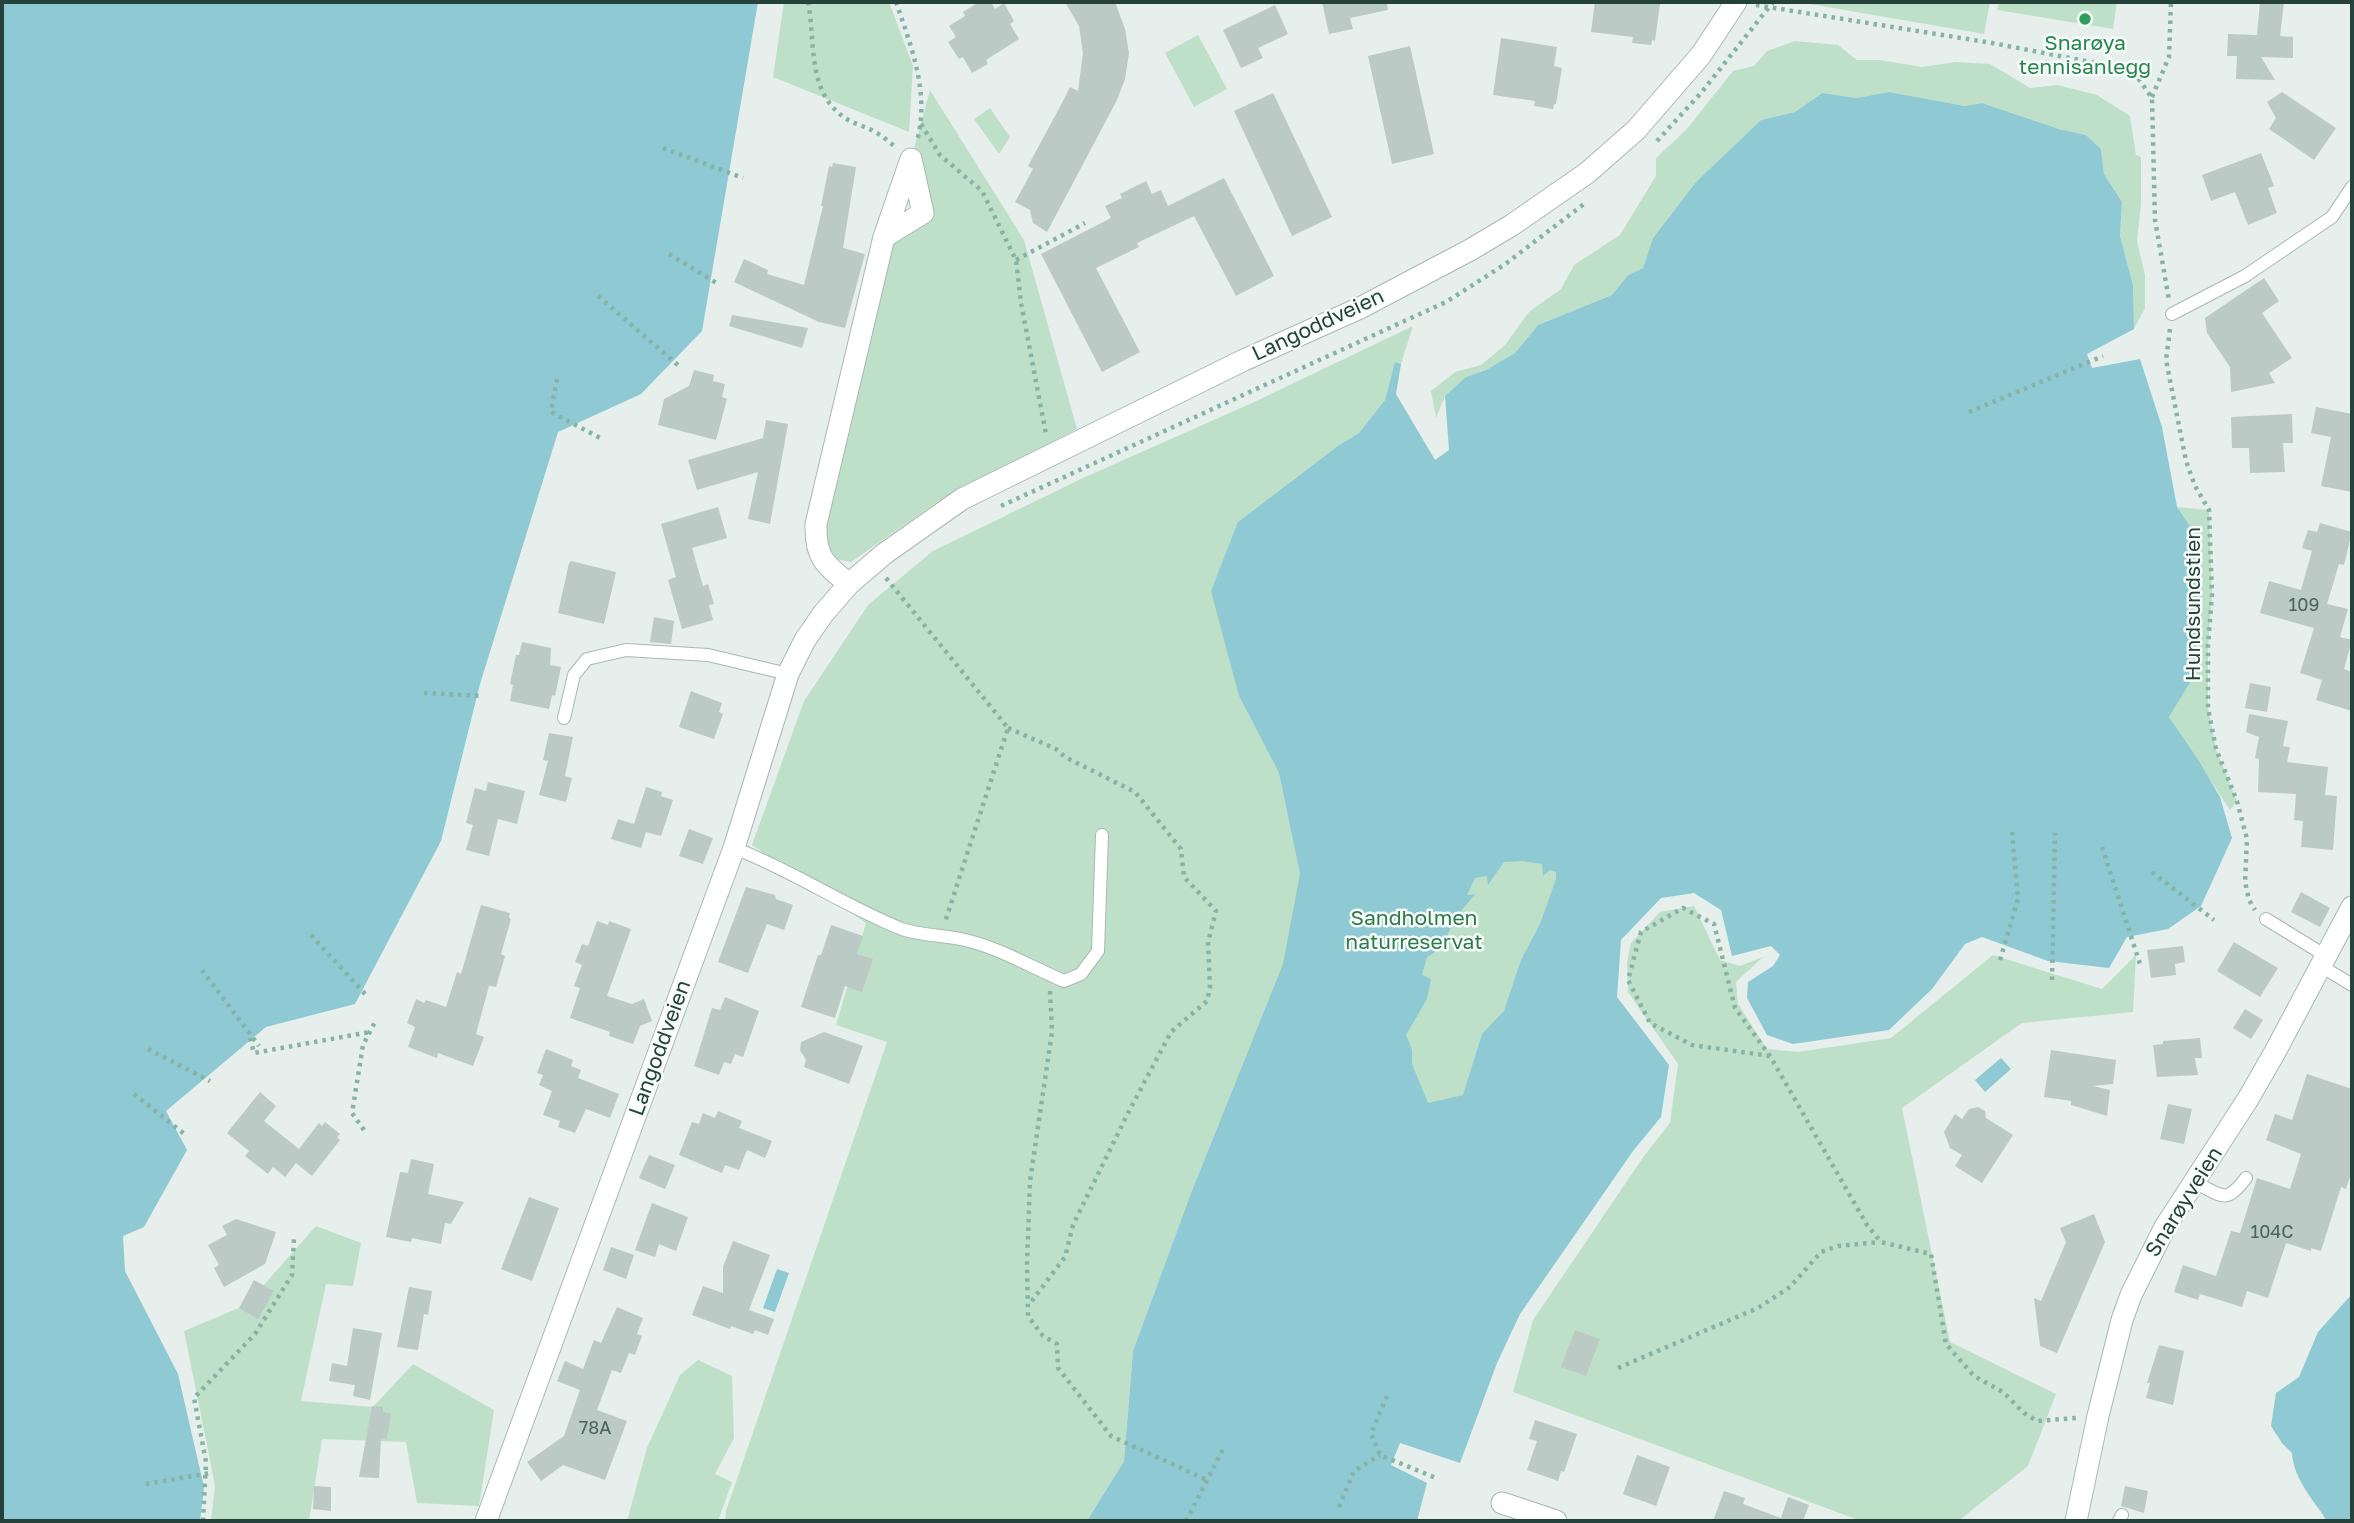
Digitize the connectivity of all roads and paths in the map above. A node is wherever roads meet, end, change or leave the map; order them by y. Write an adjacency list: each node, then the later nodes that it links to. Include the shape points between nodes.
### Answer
1 (808, 2): 9 (path, via 814,70 824,98 845,118 876,132)
2 (896, 2): 7 (path, via 920,74)
3 (1736, 2): 5 (path); 24 (street, Langoddveien, via 1701,55 1636,130 1587,173 1511,225 1360,308)
4 (2171, 2): 6 (path, via 2169,57)
5 (1772, 4): 6 (path, via 2122,68 2138,78)
6 (2152, 98): 18 (path, Hundsundstien, via 2155,220)
7 (921, 124): 9 (path); 15 (path, via 940,155 982,191)
8 (663, 148): 10 (path)
9 (911, 159): 13 (street); 13 (street, via 923,213)
10 (743, 178)
11 (2352, 187): 18 (lane, via 2332,217 2245,276)
12 (1085, 223): 15 (path)
13 (884, 237): 29 (street, via 816,524 820,556)
14 (669, 254): 16 (path)
15 (1016, 260): 24 (path, via 1046,434)
16 (718, 284)
17 (598, 296): 20 (path)
18 (2172, 314): 43 (path, Hundsundstien, via 2166,360 2186,461 2208,510 2212,594 2208,708 2216,749 2247,839 2249,900)
19 (2103, 356): 22 (path)
20 (679, 366)
21 (557, 379): 23 (path, via 551,412)
22 (1969, 412)
23 (602, 439)
24 (1064, 448): 29 (street, Langoddveien, via 946,509)
25 (1073, 474): 26 (path)
26 (999, 507)
27 (893, 568): 28 (path)
28 (884, 576): 30 (path); 35 (path)
29 (849, 584): 31 (street, Langoddveien, via 805,640)
30 (875, 586)
31 (788, 674): 34 (lane, via 708,655 626,650 587,659 574,675); 40 (street, Langoddveien)
32 (424, 693): 33 (path)
33 (483, 696)
34 (564, 718)
35 (1008, 728): 46 (path); 69 (path, via 1056,748 1135,792 1181,849 1184,877 1216,911 1208,942 1208,1001 1171,1032 1073,1224 1065,1256)
36 (2012, 832): 47 (path, via 2018,898)
37 (2055, 833): 52 (path)
38 (1102, 835): 51 (lane, via 1098,951 1081,974 1064,981)
39 (2102, 847): 49 (path)
40 (734, 848): 46 (lane, via 905,930); 82 (street, Langoddveien)
41 (2152, 872): 44 (path)
42 (2352, 907): 48 (street, Snarøyveien)
43 (2266, 919): 48 (lane)
44 (2214, 920)
45 (311, 935): 54 (path)
46 (940, 936): 51 (lane, via 967,940)
47 (2000, 960)
48 (2323, 961): 53 (lane); 66 (street, Snarøyveien, via 2255,1087)
49 (2140, 964)
50 (202, 970): 58 (path)
51 (1050, 975): 69 (path, via 1052,1032 1030,1181)
52 (2052, 980)
53 (2352, 985)
54 (366, 996)
55 (375, 1022): 56 (path)
56 (370, 1032): 57 (path, via 254,1053); 63 (path, via 363,1045 352,1113)
57 (250, 1038)
58 (259, 1046)
59 (148, 1049): 61 (path)
60 (1770, 1056): 60 (path, via 1735,1008 1714,924 1683,908 1641,932 1628,980 1650,1023 1692,1045); 68 (path)
61 (210, 1081)
62 (134, 1094): 64 (path)
63 (364, 1130)
64 (187, 1136)
65 (2246, 1178): 66 (lane, via 2229,1196)
66 (2194, 1182): 72 (street, Snarøyveien, via 2131,1295)
67 (294, 1238): 81 (path, via 292,1275 255,1334 194,1398 206,1462)
68 (1881, 1242): 70 (path, via 1821,1252 1790,1287 1758,1308); 72 (path, via 1931,1254 1946,1344 1974,1376 2003,1392 2037,1421)
69 (1028, 1306): 77 (path, via 1028,1316 1043,1336 1057,1344 1058,1368 1111,1436)
70 (1618, 1368)
71 (1387, 1396): 74 (path, via 1371,1434)
72 (2098, 1416): 85 (street, Snarøyveien)
73 (1224, 1447): 77 (path)
74 (1380, 1455): 76 (path); 80 (path, via 1354,1471)
75 (211, 1473): 78 (path)
76 (1436, 1478)
77 (1207, 1480): 83 (path)
78 (146, 1484)
79 (1502, 1503): 84 (street)
80 (1339, 1507)
81 (203, 1521)
82 (485, 1521)
83 (1186, 1521)
84 (1556, 1521)
85 (2076, 1521)

